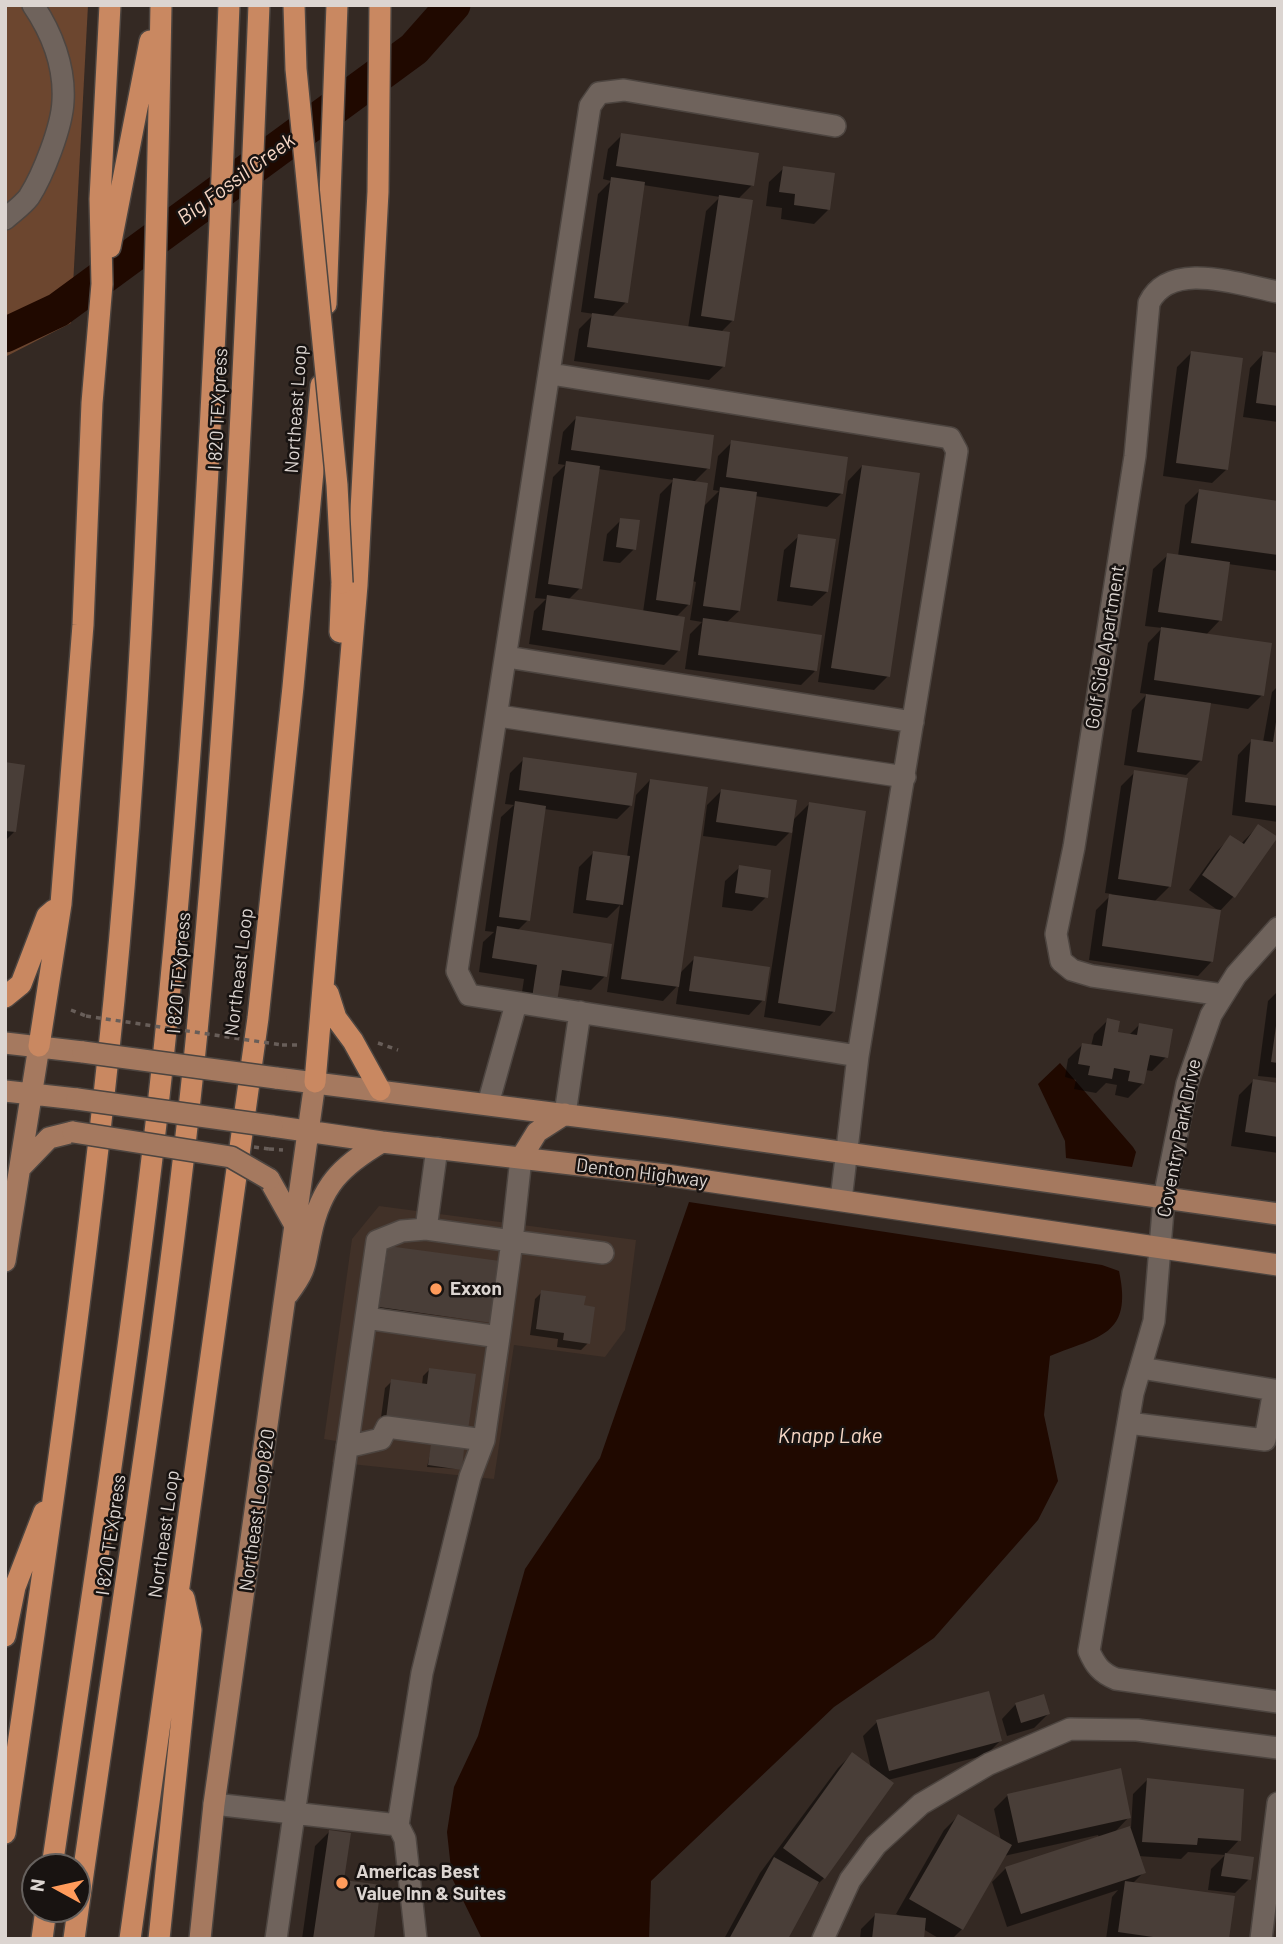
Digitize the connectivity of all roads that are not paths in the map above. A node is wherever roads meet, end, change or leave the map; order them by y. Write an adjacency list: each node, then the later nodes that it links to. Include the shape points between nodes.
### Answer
1 (33, 5): 10 (street, via 49,29 64,102 48,157 28,199)
2 (110, 5): 11 (highway, via 100,199)
3 (160, 5): 11 (highway); 59 (highway, via 151,412 138,685 114,1000)
4 (229, 5): 69 (highway, I 820 TEXpress, via 195,684 169,1000 134,1317)
5 (294, 5): 14 (highway, bridge, via 296,69)
6 (337, 5): 60 (highway, Northeast Loop, via 318,434 258,1018)
7 (380, 5): 14 (highway, via 377,205)
8 (258, 15): 70 (highway, I 820 TEXpress, via 227,678 200,1003 163,1335)
9 (835, 126): 13 (street, via 624,90 599,93 590,106)
10 (5, 219)
11 (102, 284): 19 (highway, via 83,625)
12 (1278, 292): 22 (street, Golf Side Apartment, via 1180,279 1156,290 1150,303 1135,456 1074,847 1056,934 1057,952 1072,970)
13 (551, 374): 15 (street); 17 (street, via 950,438 957,451)
14 (349, 584): 21 (highway, via 338,668 345,714)
15 (507, 657): 16 (street); 17 (street)
16 (499, 716): 18 (street); 24 (street, via 457,971 469,995)
17 (913, 722): 18 (street)
18 (905, 777): 28 (street)
19 (61, 904): 23 (highway, via 47,916 21,985); 27 (highway)
20 (1278, 928): 22 (street, Coventry Park Drive)
21 (325, 984): 29 (highway); 30 (highway, via 336,1018)
22 (1223, 995): 41 (street, Coventry Park Drive, via 1211,1014 1187,1084)
23 (5, 997)
24 (516, 1004): 25 (street); 33 (street)
25 (580, 1012): 28 (street); 34 (street)
26 (5, 1043): 27 (main road)
27 (39, 1046): 29 (main road, bridge); 32 (main road)
28 (858, 1056): 38 (street)
29 (315, 1082): 30 (main road); 35 (main road, Northeast Loop 820)
30 (380, 1090): 33 (main road)
31 (5, 1091): 32 (main road, Denton Highway)
32 (33, 1094): 35 (main road, Denton Highway, bridge); 40 (main road)
33 (488, 1104): 34 (main road)
34 (565, 1114): 38 (main road); 39 (main road, via 537,1132)
35 (309, 1130): 36 (main road, Denton Highway); 44 (main road, Northeast Loop 820)
36 (383, 1142): 37 (main road, Denton Highway); 51 (main road, via 351,1161 331,1181 317,1207 305,1270)
37 (438, 1148): 39 (main road, Denton Highway); 45 (street)
38 (846, 1152): 41 (main road); 42 (street)
39 (522, 1158): 42 (main road, Denton Highway); 46 (street)
40 (13, 1164): 44 (main road, bridge, via 49,1138 73,1132 232,1157 269,1179); 49 (main road, via 12,1219)
41 (1164, 1198): 43 (main road); 47 (street, Coventry Park Drive)
42 (841, 1200): 47 (main road, Denton Highway)
43 (1278, 1214)
44 (296, 1227): 51 (main road, Northeast Loop 820)
45 (426, 1229): 46 (street); 52 (street, via 402,1231 377,1241)
46 (512, 1241): 48 (street); 53 (street)
47 (1160, 1248): 50 (main road, Denton Highway); 54 (street, Coventry Park Drive, via 1154,1321)
48 (603, 1253)
49 (5, 1261)
50 (1278, 1265)
51 (287, 1296): 65 (main road, Northeast Loop 820)
52 (366, 1318): 53 (street); 58 (street)
53 (499, 1337): 57 (street)
54 (1141, 1368): 55 (street); 56 (street, Coventry Park Drive)
55 (1276, 1390): 56 (street, via 1265,1440)
56 (1128, 1423): 62 (street, Coventry Park Drive, via 1089,1651 1094,1663 1116,1679)
57 (484, 1440): 58 (street, via 387,1427 381,1439); 67 (street, via 470,1477 422,1673)
58 (347, 1447): 66 (street)
59 (58, 1475): 61 (highway, via 15,1587); 68 (highway)
60 (181, 1585): 71 (highway, Northeast Loop); 72 (highway, via 191,1630)
61 (5, 1636)
62 (1278, 1702)
63 (1278, 1748): 76 (street, via 1137,1730 1070,1729 989,1764 921,1804 876,1845 850,1880)
64 (1278, 1803): 77 (street)
65 (214, 1804): 66 (street); 73 (main road, Northeast Loop 820)
66 (293, 1813): 67 (street); 74 (street)
67 (398, 1825): 75 (street, via 405,1839)
68 (5, 1833)
69 (54, 1853)
70 (74, 1939)
71 (130, 1939)
72 (159, 1939)
73 (200, 1939)
74 (276, 1939)
75 (416, 1939)
76 (823, 1939)
77 (1261, 1939)

